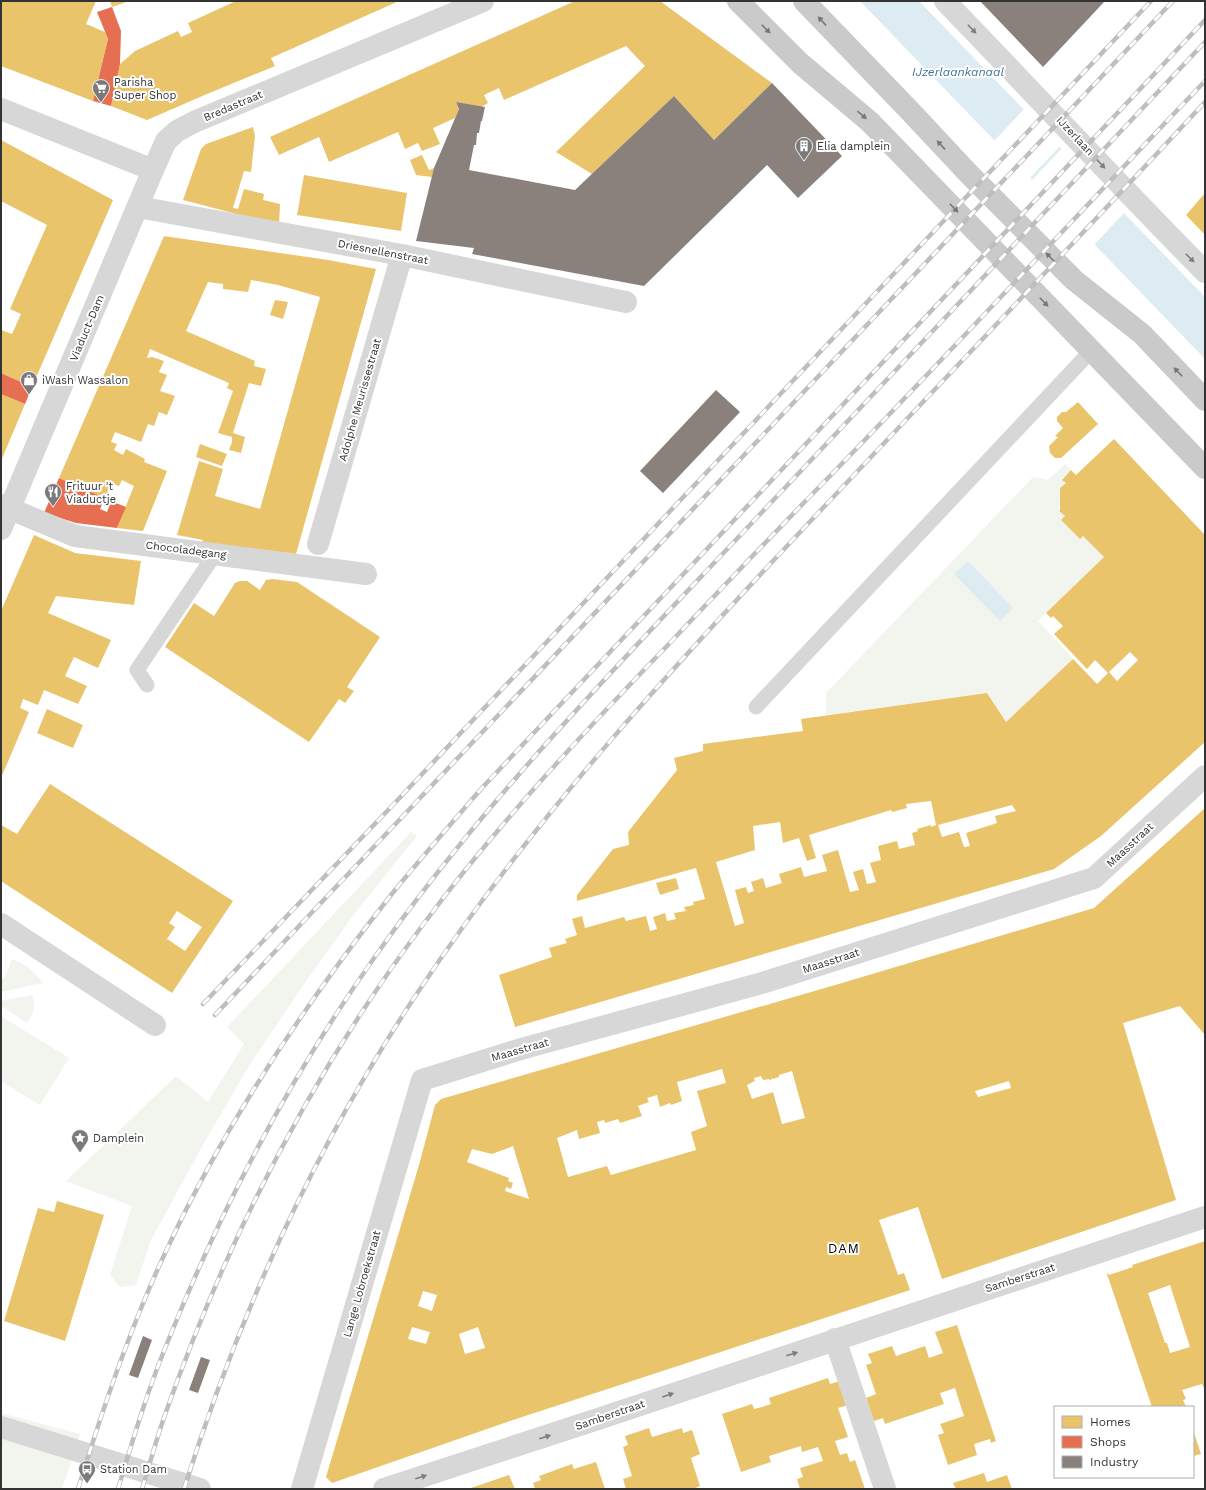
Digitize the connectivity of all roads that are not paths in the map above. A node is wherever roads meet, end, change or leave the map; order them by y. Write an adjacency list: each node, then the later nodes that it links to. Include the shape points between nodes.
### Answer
1 (483, 1): 6 (street, Bredastraat, via 194,122 177,131 166,141)
2 (738, 1): 11 (main road, one-way to 11, via 800,63 870,122)
3 (804, 1): 12 (main road, one-way to 3, via 1142,334 1074,280 968,174)
4 (945, 1): 9 (street, IJzerlaan, one-way to 9)
5 (1, 109): 6 (street)
6 (153, 170): 7 (street, Viaduct-Dam)
7 (138, 207): 8 (street, Driesnellenstraat); 14 (street, Viaduct-Dam)
8 (402, 255): 10 (street, Driesnellenstraat); 16 (street, Adolphe Meurissestraat)
9 (1205, 272)
10 (626, 302)
11 (1091, 351): 13 (main road); 20 (lane)
12 (1205, 400)
13 (1205, 468)
14 (6, 507): 15 (street, Viaduct-Dam); 17 (street, Chocoladegang, via 75,536)
15 (1, 530)
16 (318, 544)
17 (215, 554): 18 (street, Chocoladegang); 19 (lane, via 137,670)
18 (366, 574)
19 (147, 685)
20 (756, 707)
21 (1205, 776): 24 (street, Maasstraat, via 1094,878 762,983 520,1049)
22 (1, 924): 23 (street)
23 (154, 1025)
24 (422, 1080): 29 (street, Lange Lobroekstraat)
25 (1205, 1217): 26 (street, Samberstraat)
26 (835, 1339): 30 (street, Samberstraat, one-way to 26); 31 (street)
27 (1, 1427): 28 (street)
28 (200, 1489)
29 (302, 1489)
30 (384, 1489)
31 (885, 1489)

